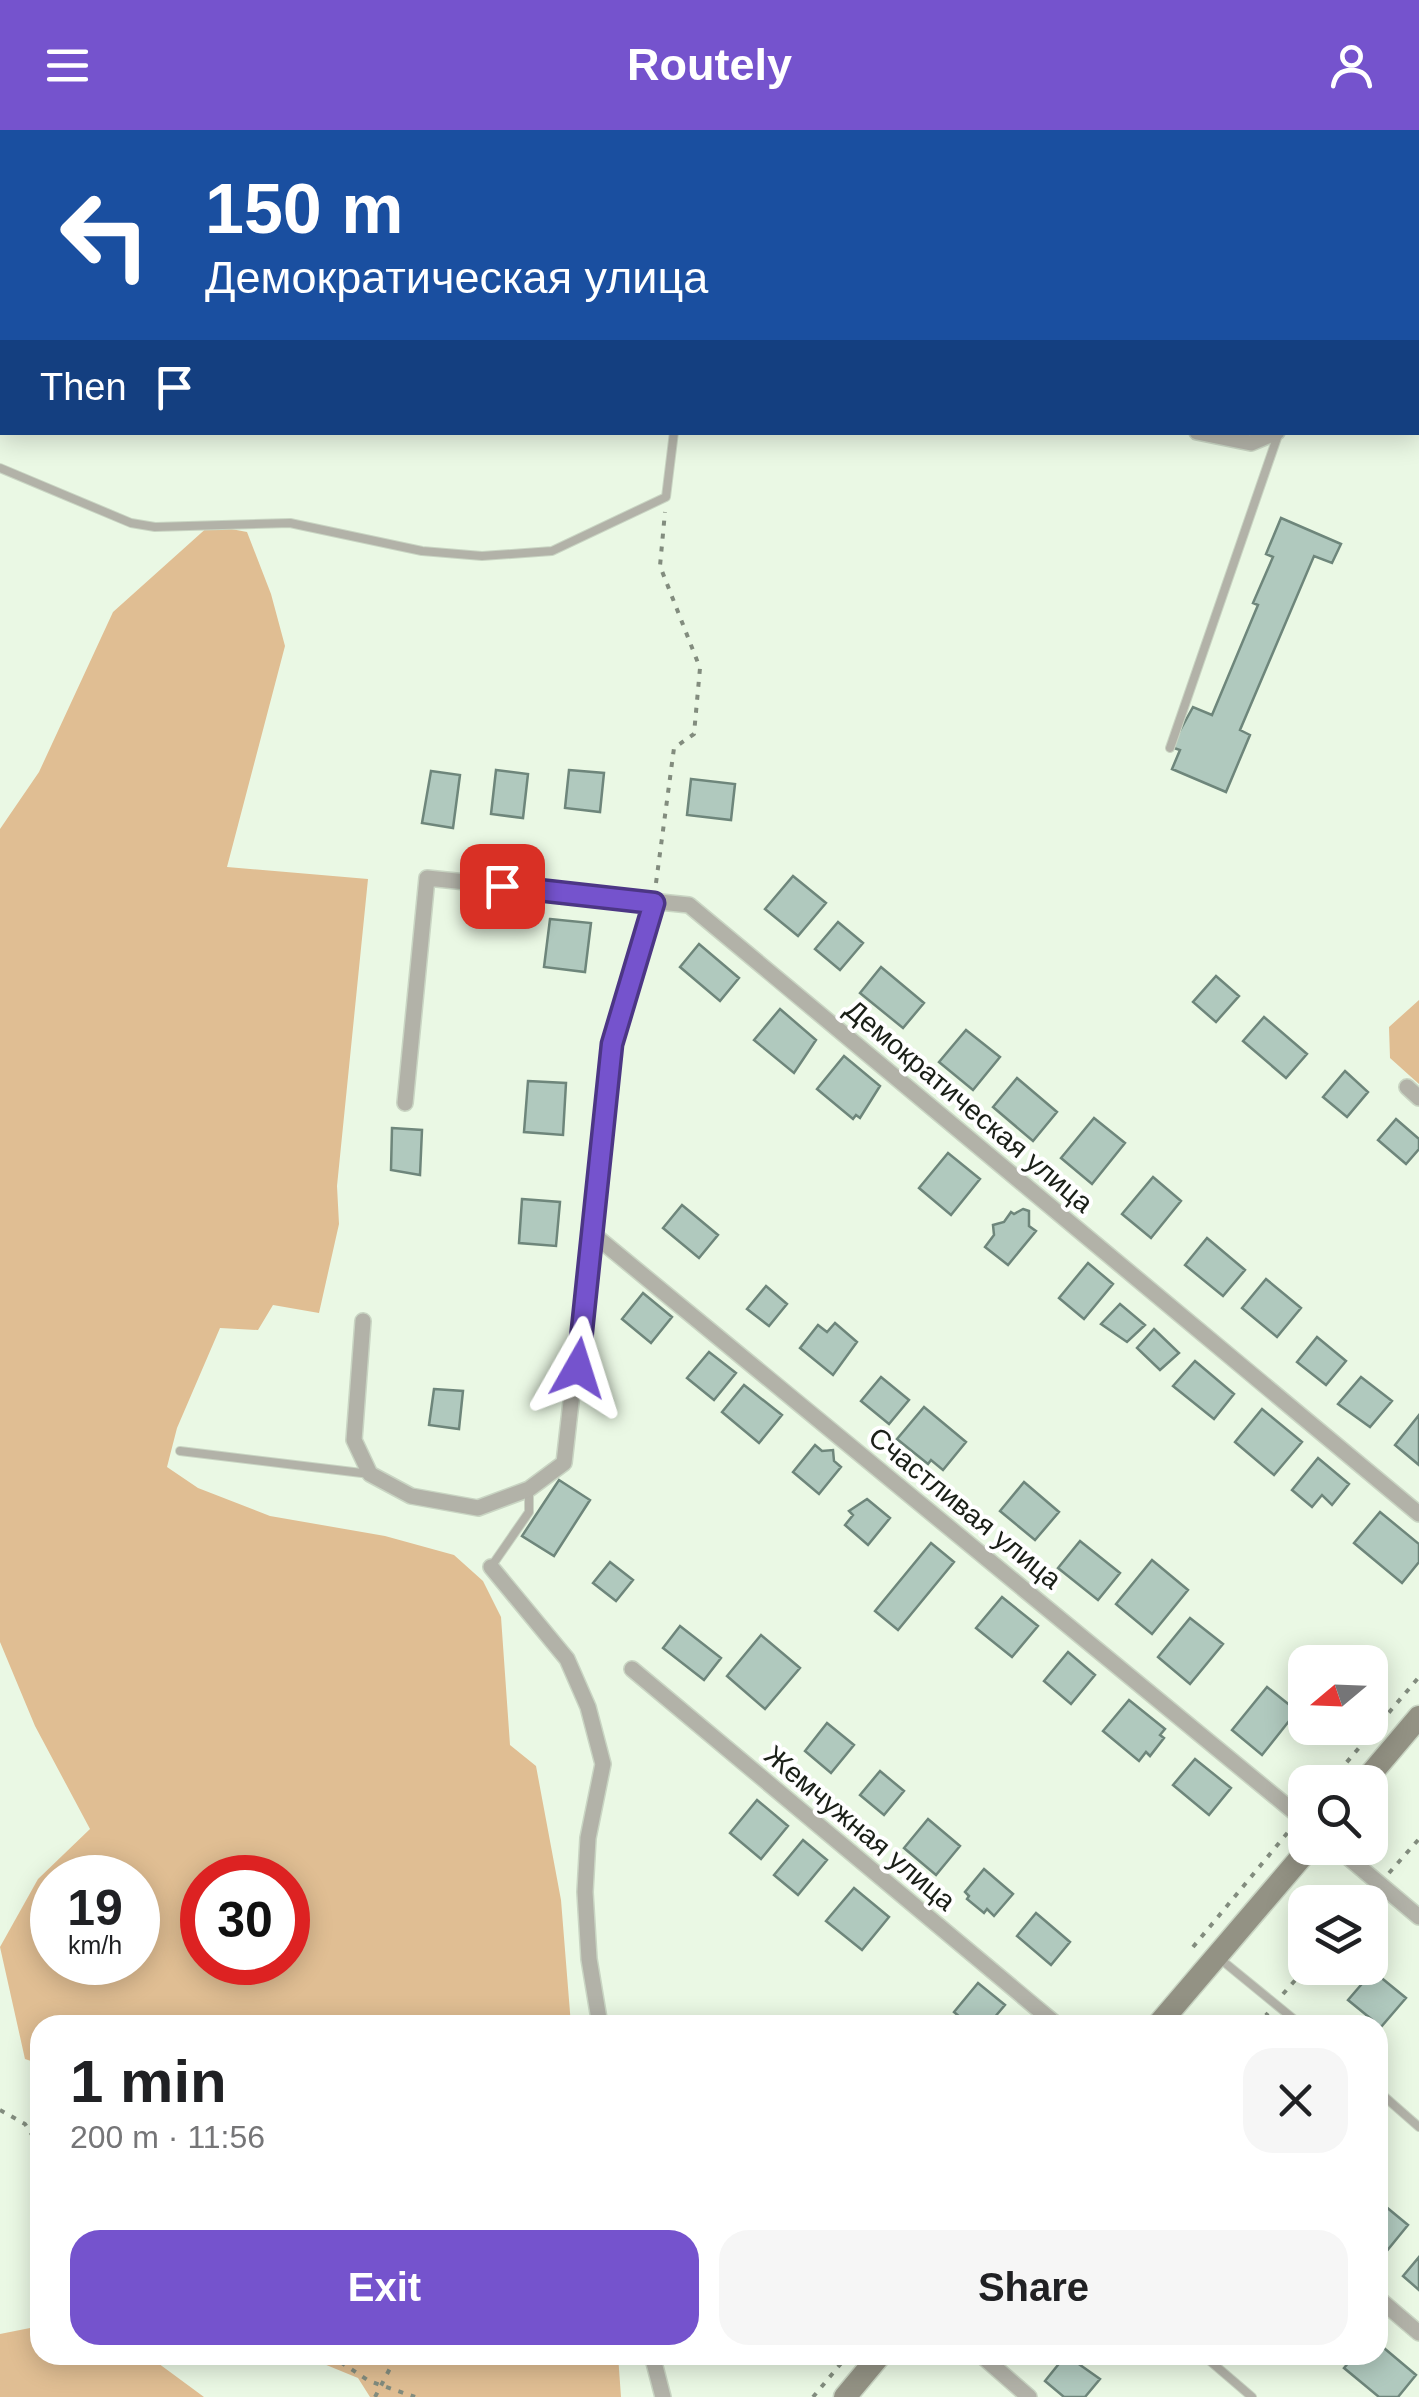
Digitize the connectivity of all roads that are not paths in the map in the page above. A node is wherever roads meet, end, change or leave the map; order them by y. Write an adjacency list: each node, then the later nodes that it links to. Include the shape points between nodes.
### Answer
1 (674, 435): 5 (lane, via 666,497 552,551 482,556 422,551 290,523 155,528)
2 (1212, 435): 3 (street, via 1251,443)
3 (1271, 435)
4 (1277, 435): 6 (lane)
5 (0, 468)
6 (1170, 748)
7 (654, 903): 8 (street, Демократическая улица, via 426,878); 9 (street, via 612,1044); 14 (street, Демократическая улица, via 689,906)
8 (405, 1103)
9 (592, 1234): 13 (street, via 564,1463); 19 (street, Счастливая улица)
10 (363, 1322): 12 (street, via 354,1440)
11 (180, 1451): 12 (lane)
12 (370, 1474): 13 (street, via 411,1496 478,1508)
13 (529, 1489): 15 (lane, via 530,1512)
14 (1419, 1514)
15 (492, 1567): 24 (street, via 567,1658 604,1764 588,1838 586,1892)
16 (632, 1669): 25 (street, Жемчужная улица)
17 (1419, 1717): 18 (street)
18 (1378, 1765)
19 (1288, 1807)
20 (1294, 1865): 23 (street)
21 (1357, 1865): 22 (street)
22 (1419, 1917)
23 (1216, 1956): 26 (street); 27 (lane)
24 (598, 2015)
25 (1044, 2015)
26 (1166, 2015)
27 (1289, 2015)
28 (1388, 2100): 29 (lane)
29 (1419, 2127)
30 (1388, 2307): 31 (street)
31 (1419, 2333)
32 (655, 2365): 36 (street)
33 (872, 2365): 37 (street)
34 (992, 2365): 38 (street)
35 (1215, 2365): 39 (lane)
36 (664, 2397)
37 (845, 2397)
38 (1029, 2397)
39 (1252, 2397)

